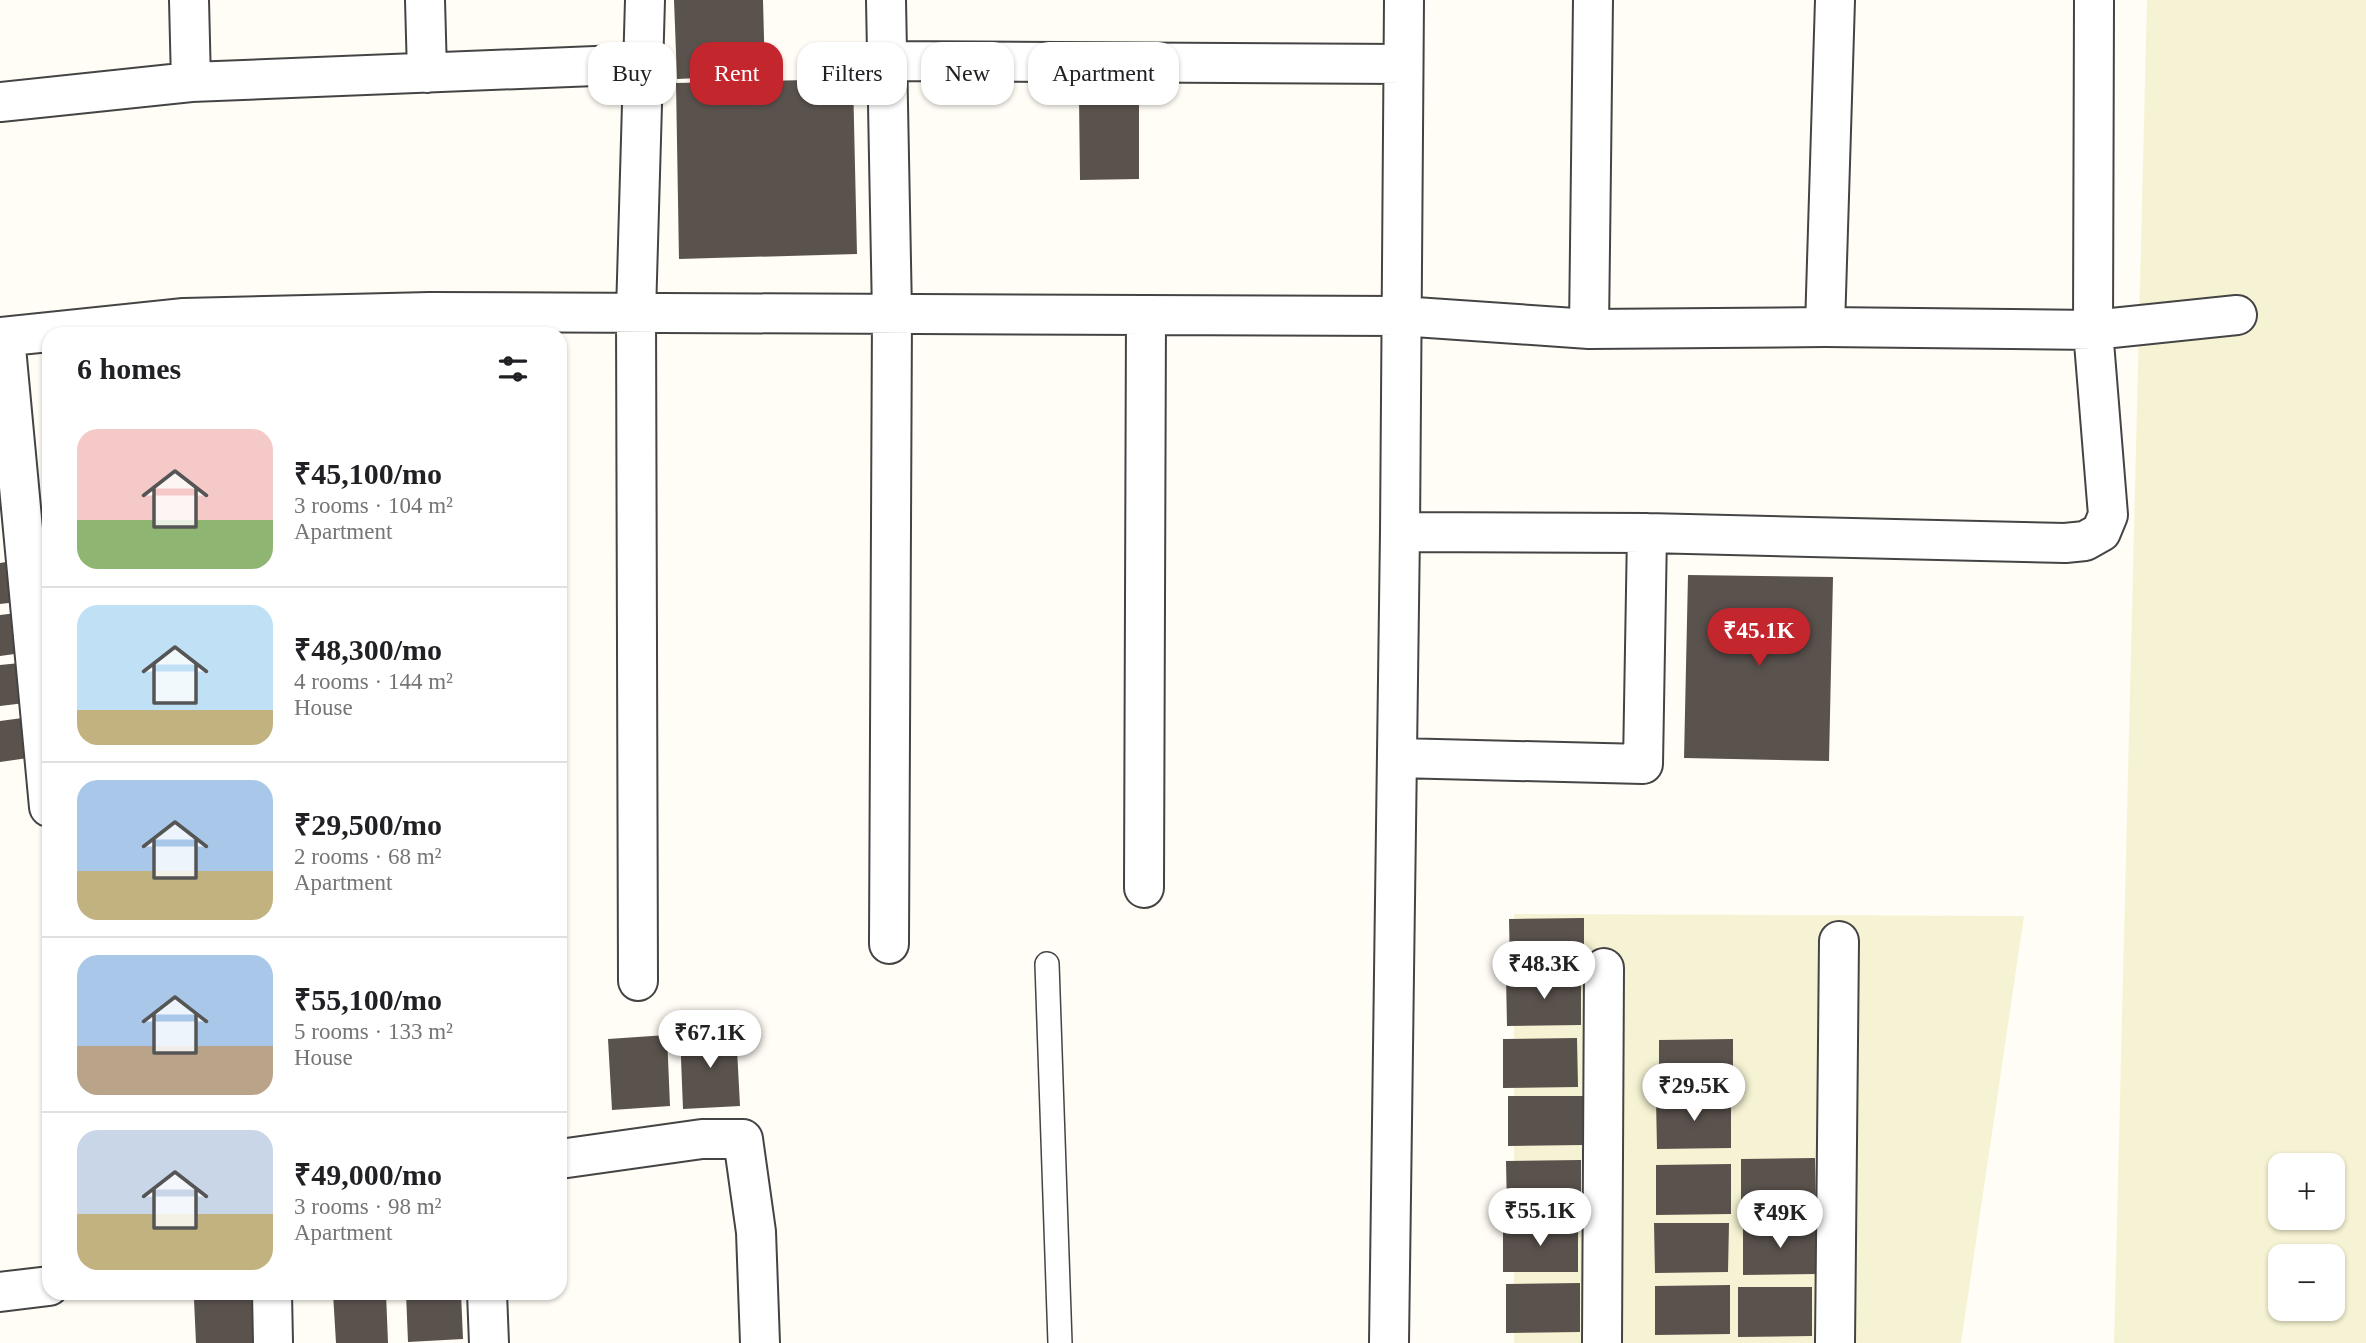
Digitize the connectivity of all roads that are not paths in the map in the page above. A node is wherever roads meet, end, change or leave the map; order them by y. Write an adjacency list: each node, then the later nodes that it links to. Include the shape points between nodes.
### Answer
1 (189, 0): 15 (street)
2 (425, 0): 14 (street)
3 (645, 0): 9 (street)
4 (886, 0): 10 (street)
5 (1404, 0): 12 (street)
6 (1593, 0): 27 (street)
7 (1835, 0): 26 (street)
8 (2094, 0): 28 (street)
9 (645, 42)
10 (887, 42)
11 (907, 61): 12 (street)
12 (1403, 64): 23 (street)
13 (588, 66): 14 (street)
14 (427, 73): 15 (street)
15 (191, 82): 16 (street)
16 (0, 103)
17 (644, 105): 19 (street)
18 (888, 105): 20 (street)
19 (636, 313): 20 (street); 24 (street); 40 (street)
20 (892, 314): 21 (street); 37 (street)
21 (1146, 315): 23 (street); 35 (street)
22 (2237, 315): 28 (street)
23 (1400, 316): 27 (street); 31 (street)
24 (430, 323): 25 (street)
25 (185, 326)
26 (1825, 327): 27 (street); 28 (street)
27 (1589, 329)
28 (2093, 330): 32 (street, via 2108,515 2101,532 2085,541)
29 (42, 335): 30 (street)
30 (3, 337): 33 (street)
31 (1400, 532): 32 (street); 34 (street)
32 (1647, 533): 34 (street, via 1643,764)
33 (42, 735)
34 (1397, 758): 50 (street)
35 (1144, 888)
36 (1839, 941): 52 (street)
37 (889, 944)
38 (1047, 964): 49 (lane)
39 (1604, 968): 51 (street)
40 (638, 981)
41 (567, 1158): 48 (street, via 702,1139 744,1139 756,1232)
42 (42, 1287): 43 (street)
43 (0, 1292)
44 (272, 1300): 46 (street)
45 (487, 1300): 47 (street)
46 (273, 1343)
47 (489, 1343)
48 (760, 1343)
49 (1060, 1343)
50 (1390, 1343)
51 (1602, 1343)
52 (1835, 1343)

